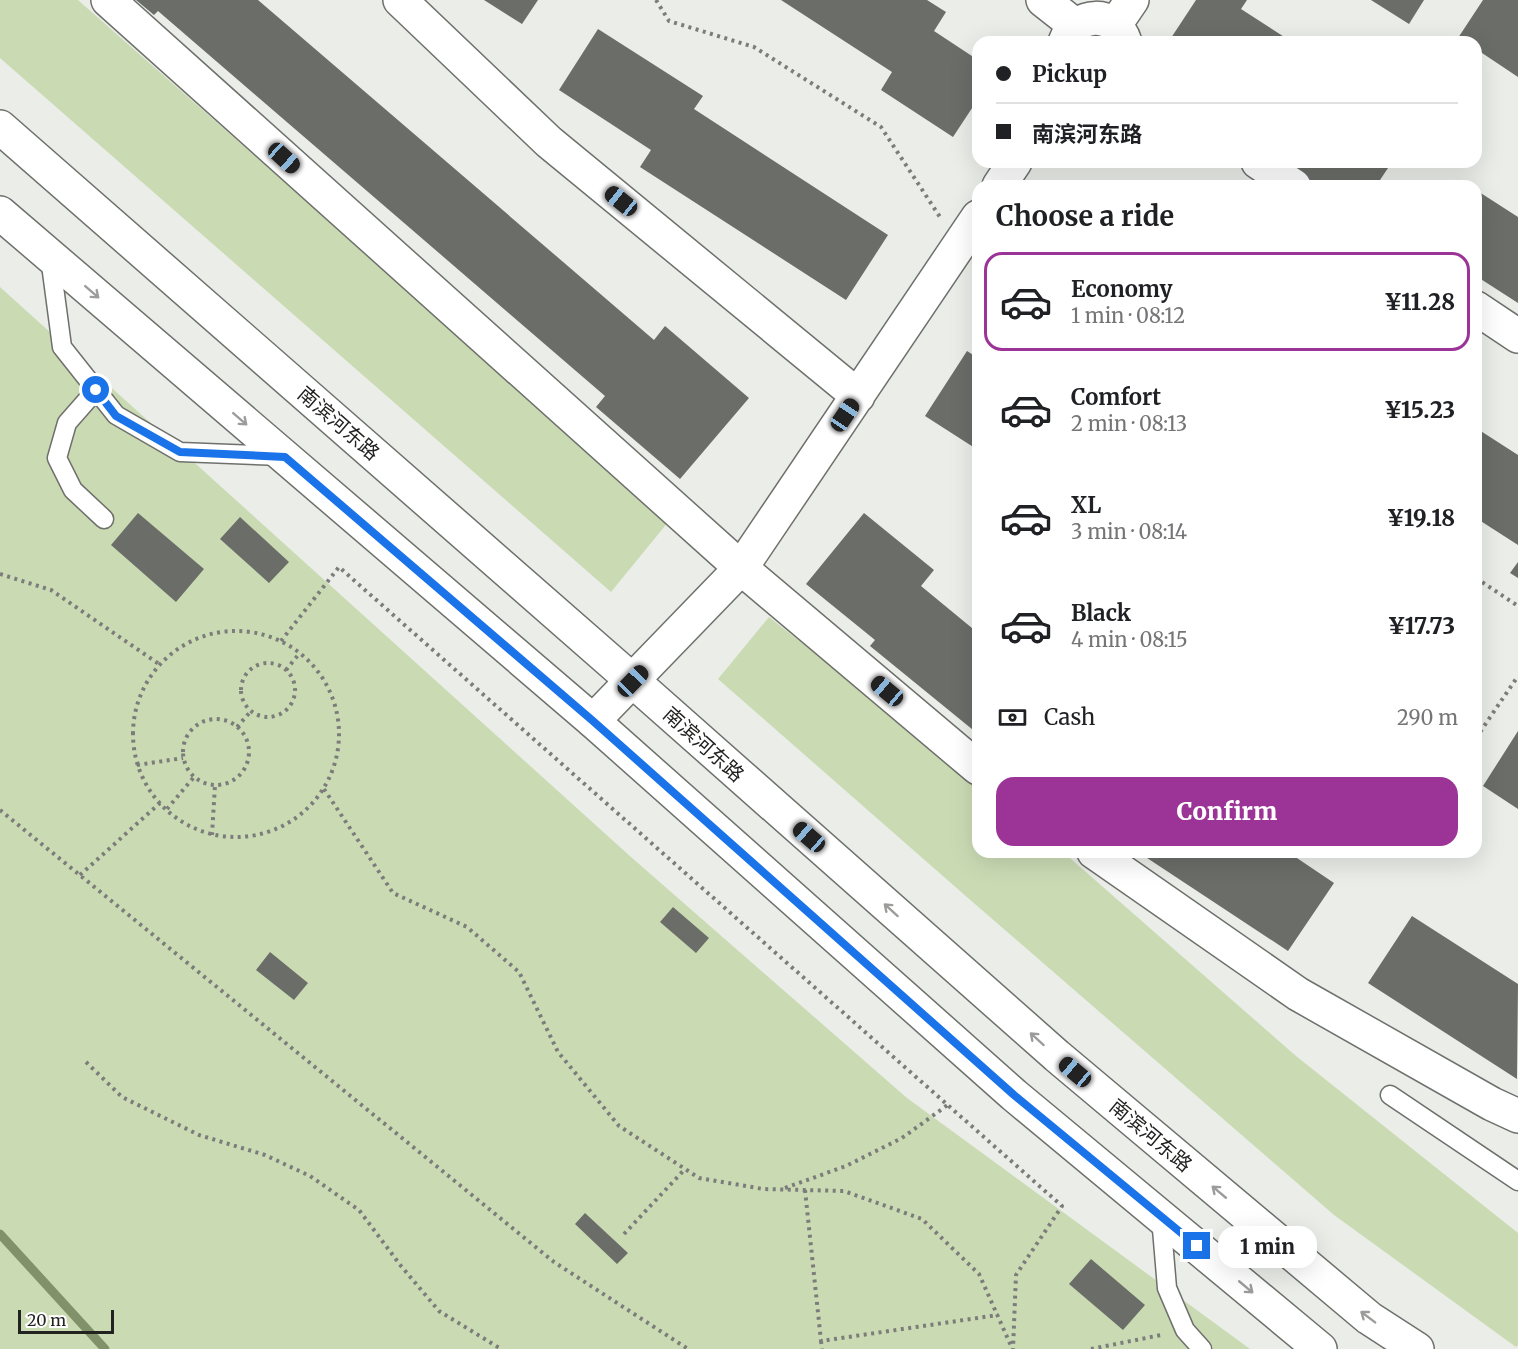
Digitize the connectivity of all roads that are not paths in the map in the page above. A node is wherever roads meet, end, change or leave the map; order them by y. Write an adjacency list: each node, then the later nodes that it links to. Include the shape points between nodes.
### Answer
1 (108, 0): 18 (main road)
2 (400, 0): 15 (main road, via 549,142)
3 (1043, 0): 5 (main road)
4 (1124, 22): 5 (main road, via 1092,18 1080,22)
5 (1070, 34)
6 (0, 127): 19 (main road, 南滨河东路)
7 (1267, 168): 8 (main road)
8 (1285, 180)
9 (0, 213): 11 (main road)
10 (972, 226): 15 (main road)
11 (50, 255): 14 (lane, via 62,346); 16 (main road, one-way to 16)
12 (1482, 312): 13 (main road)
13 (1518, 336)
14 (96, 390): 16 (lane, via 116,416 180,452); 17 (lane, via 67,423 57,458 73,490)
15 (858, 396): 18 (main road)
16 (285, 457): 20 (main road)
17 (104, 519)
18 (741, 568): 19 (main road); 21 (main road)
19 (633, 681): 20 (main road); 29 (main road, 南滨河东路, one-way to 19, via 1369,1318 1057,1056)
20 (593, 721): 26 (main road, via 1014,1095)
21 (972, 763)
22 (1103, 858): 24 (main road, via 1298,994)
23 (1390, 1095): 25 (lane)
24 (1518, 1116)
25 (1518, 1181)
26 (1161, 1217): 27 (lane, via 1167,1288 1185,1330); 28 (main road, one-way to 28)
27 (1202, 1349)
28 (1320, 1349)
29 (1417, 1349)

